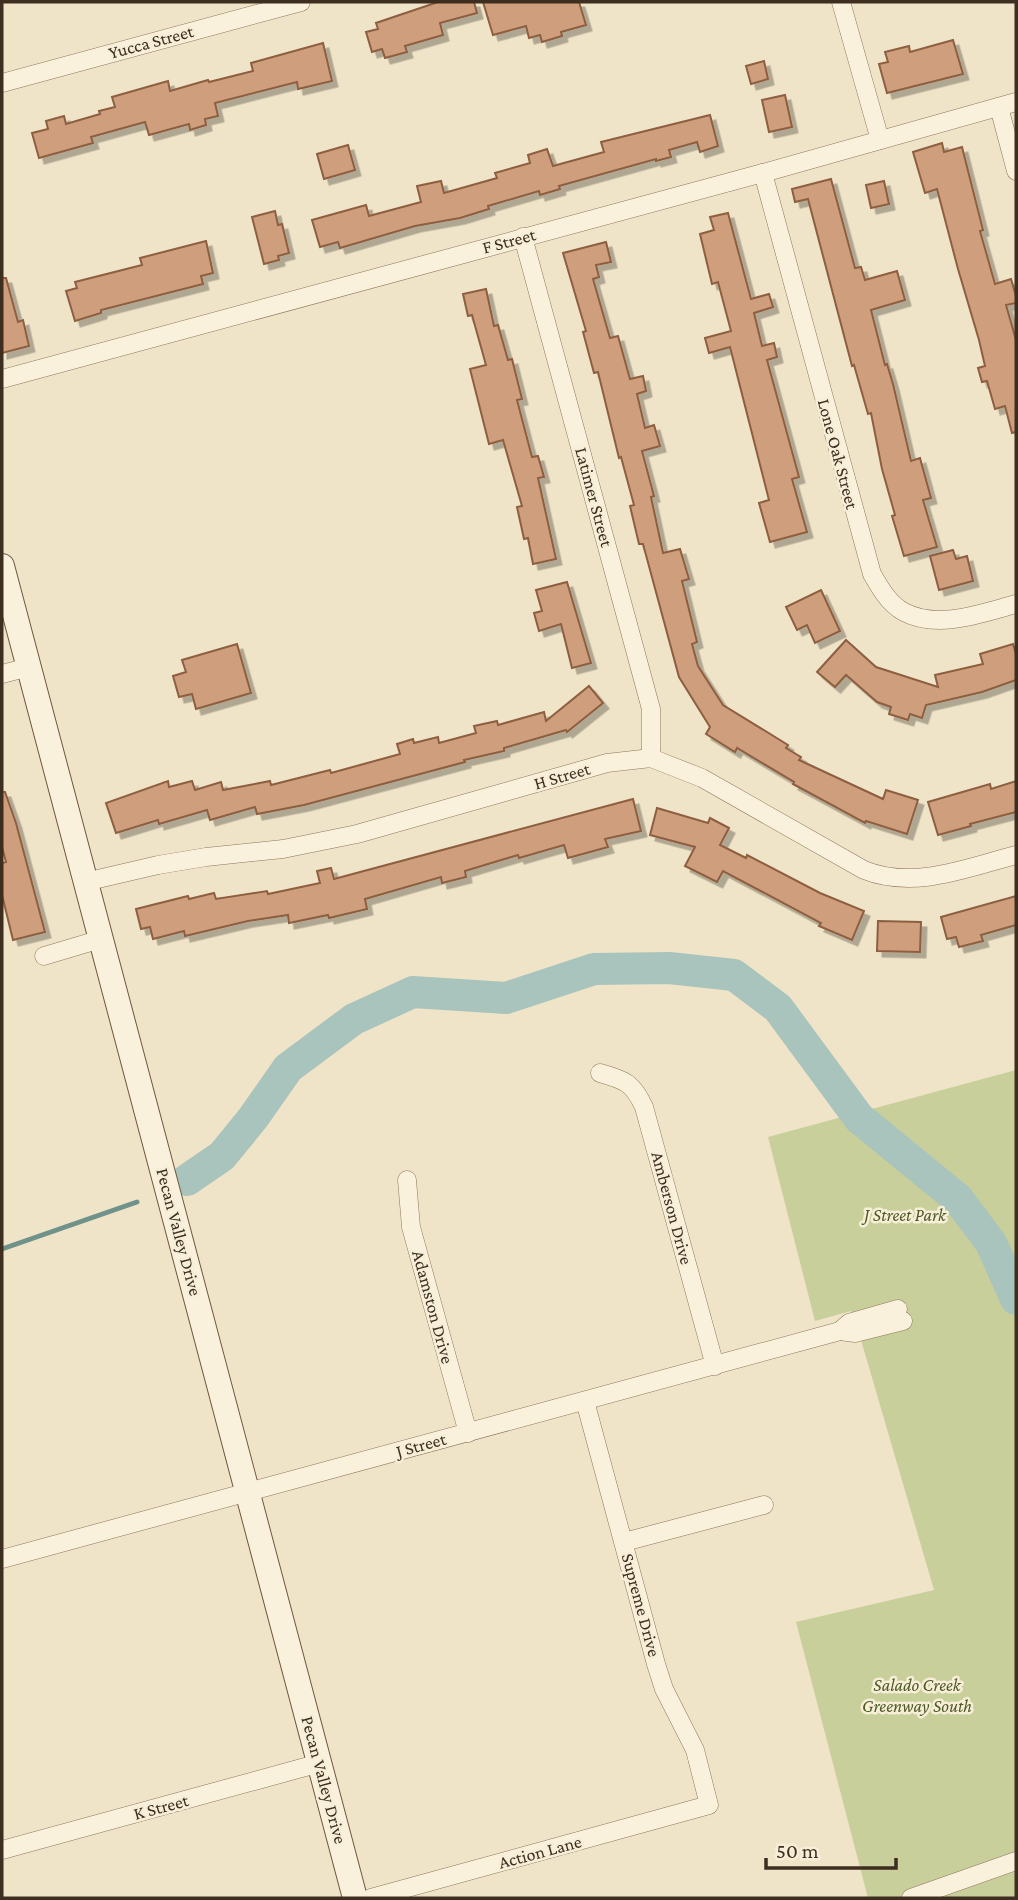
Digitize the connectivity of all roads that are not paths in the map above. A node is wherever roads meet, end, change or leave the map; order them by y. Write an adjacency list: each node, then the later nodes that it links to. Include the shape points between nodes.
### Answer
1 (301, 2): 3 (street, Yucca Street)
2 (841, 2): 5 (street)
3 (2, 83)
4 (1008, 104): 5 (street, F Street); 6 (street)
5 (880, 140): 7 (street, F Street)
6 (1016, 172)
7 (763, 173): 8 (street, F Street); 11 (street, Lone Oak Street, via 872,574 903,611 919,617 954,619)
8 (523, 237): 9 (street, F Street); 14 (street, Latimer Street, via 651,709)
9 (2, 379)
10 (2, 566): 12 (main road, Pecan Valley Drive)
11 (1016, 604)
12 (29, 667): 13 (street); 16 (main road, Pecan Valley Drive)
13 (2, 674)
14 (651, 758): 15 (street, H Street, via 702,778 880,876 923,879); 16 (street, H Street, via 607,763 356,834 283,849 158,864)
15 (1016, 855)
16 (85, 882): 17 (main road, Pecan Valley Drive)
17 (101, 939): 18 (street); 25 (main road, Pecan Valley Drive)
18 (44, 956)
19 (600, 1073): 22 (street, Amberson Drive, via 619,1078 636,1090 644,1107)
20 (407, 1180): 24 (street, Adamston Drive, via 411,1227)
21 (900, 1315): 22 (street, J Street, via 855,1334 840,1331)
22 (715, 1366): 23 (street, J Street)
23 (585, 1401): 24 (street, J Street); 27 (street, Supreme Drive)
24 (468, 1433): 25 (street, J Street)
25 (246, 1492): 28 (street, J Street); 29 (main road, Pecan Valley Drive)
26 (764, 1505): 27 (street)
27 (624, 1542): 30 (street, Supreme Drive, via 660,1676 695,1750)
28 (2, 1559)
29 (320, 1763): 31 (street, K Street); 33 (main road, Pecan Valley Drive)
30 (709, 1805): 34 (street, Action Lane)
31 (2, 1850)
32 (1016, 1861): 35 (street)
33 (355, 1898)
34 (370, 1898)
35 (911, 1898)

